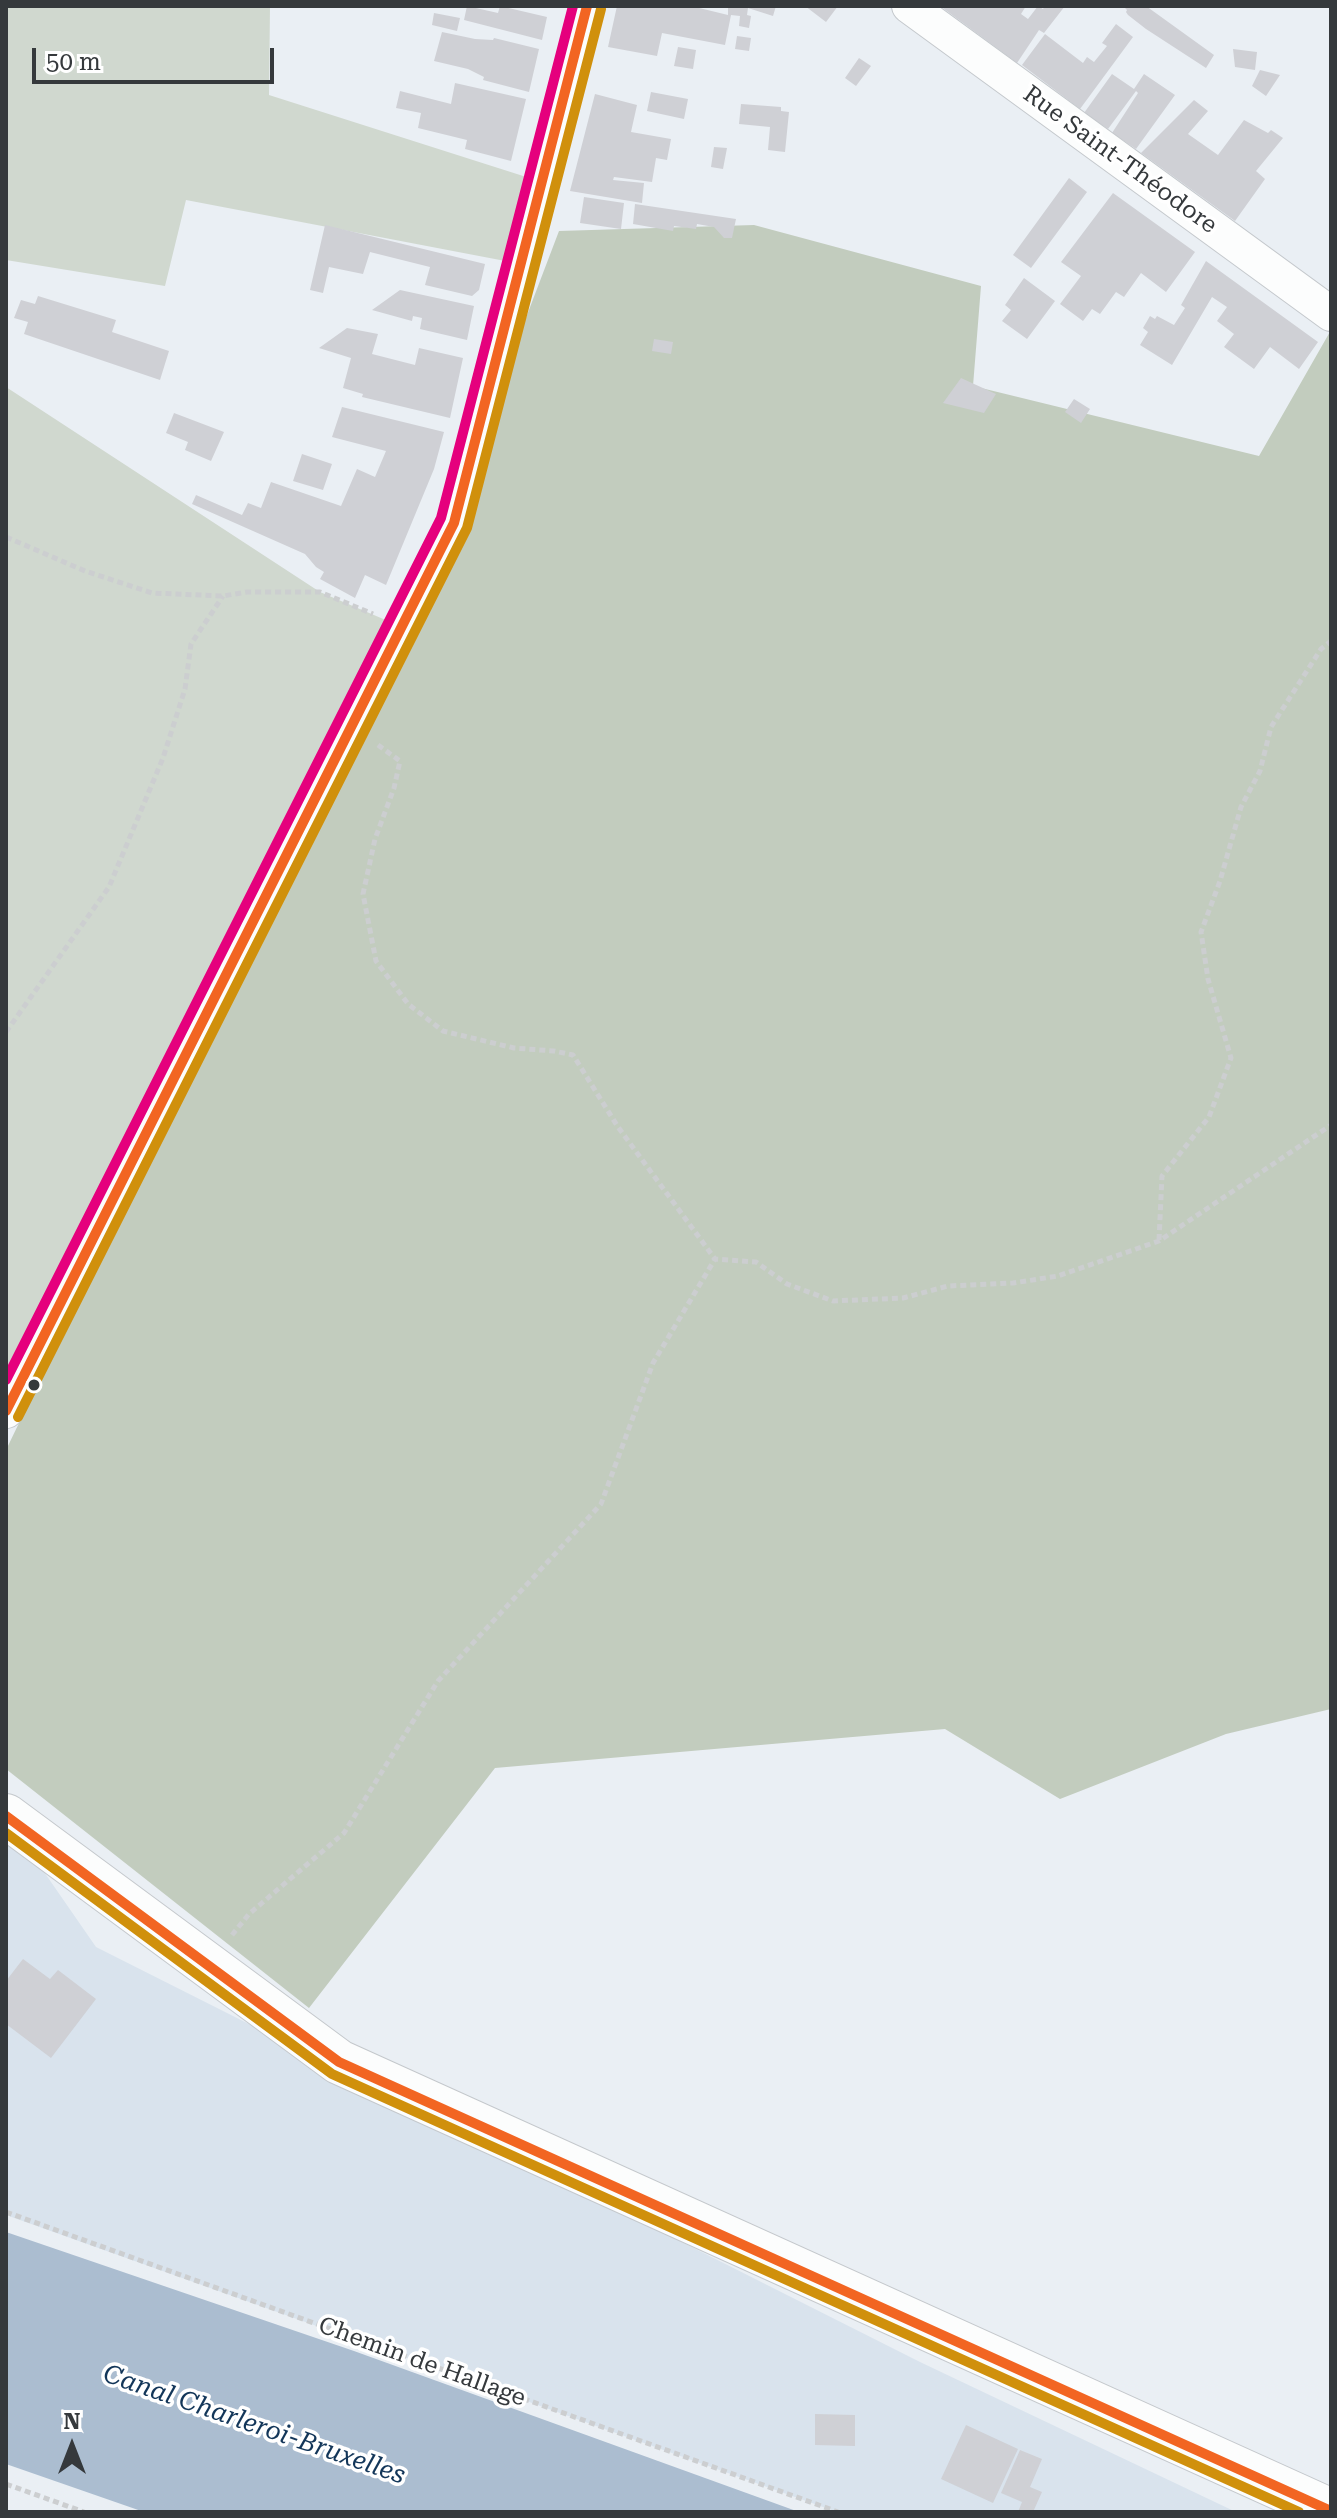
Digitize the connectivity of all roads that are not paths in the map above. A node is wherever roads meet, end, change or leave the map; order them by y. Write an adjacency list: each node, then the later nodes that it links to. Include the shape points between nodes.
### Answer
1 (587, 6): 4 (street, via 454,523)
2 (909, 6): 3 (street, Rue Saint-Théodore)
3 (1331, 314)
4 (6, 1411)
5 (6, 1816): 6 (main road, via 339,2062)
6 (1331, 2511)

